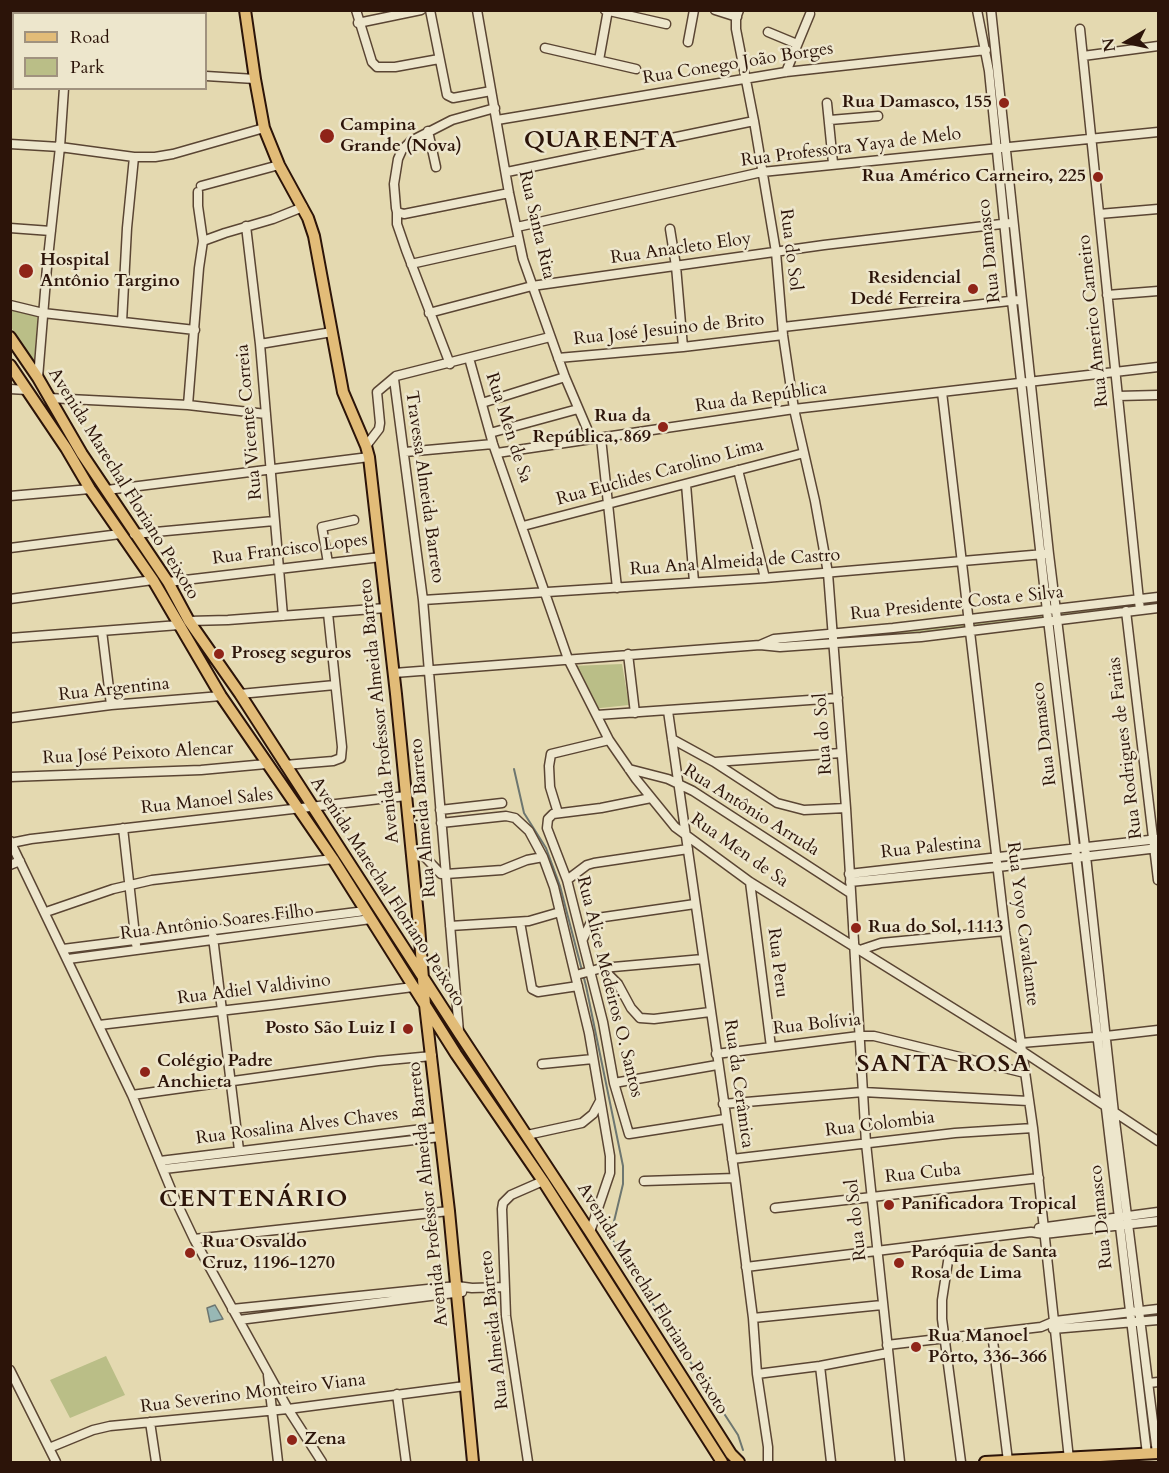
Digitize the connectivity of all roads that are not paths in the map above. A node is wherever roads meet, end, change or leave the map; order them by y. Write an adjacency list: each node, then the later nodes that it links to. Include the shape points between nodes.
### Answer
1 (245, 10): 29 (main road, Avenida Professor Almeida Barreto)
2 (356, 10): 13 (street)
3 (421, 10): 13 (street)
4 (430, 10): 23 (street)
5 (477, 10): 31 (street, Rua Santa Rita)
6 (694, 10): 17 (street)
7 (715, 10): 11 (street)
8 (978, 10): 21 (street, Rua Damasco)
9 (991, 10): 44 (street, Rua Damasco)
10 (607, 11): 14 (street); 24 (street)
11 (738, 14): 28 (street, Rua do Sol, via 735,24)
12 (810, 14): 18 (street)
13 (358, 23): 23 (street, via 374,65 384,68)
14 (666, 24)
15 (1080, 29): 22 (street, Rua Americo Carneiro)
16 (768, 32): 18 (street)
17 (688, 42)
18 (797, 44): 26 (street)
19 (1158, 46): 22 (street)
20 (545, 48): 24 (street)
21 (986, 50): 26 (street, Rua Conego João Borges); 44 (street, Rua Damasco)
22 (1083, 56): 41 (street, Rua Americo Carneiro)
23 (439, 59): 31 (street, via 450,98)
24 (599, 60): 25 (street)
25 (636, 69)
26 (786, 72): 28 (street, Rua Conego João Borges)
27 (207, 76): 29 (street)
28 (745, 79): 35 (street, Rua Conego João Borges); 37 (street, Rua do Sol)
29 (255, 80): 38 (main road, Avenida Professor Almeida Barreto)
30 (64, 90): 43 (street)
31 (491, 91): 33 (street, Rua Santa Rita)
32 (826, 103): 36 (street)
33 (495, 108): 35 (street, Rua Santa Rita); 39 (street)
34 (878, 116): 36 (street)
35 (497, 120): 49 (street, Rua Santa Rita)
36 (830, 120): 46 (street)
37 (754, 121): 49 (street); 50 (street, Rua do Sol)
38 (264, 128): 45 (street, via 173,154); 47 (main road, Avenida Professor Almeida Barreto)
39 (428, 131): 48 (street); 54 (street, via 411,141 398,159 394,184)
40 (1158, 132): 41 (street, Rua Professora Yaya de Melo)
41 (1091, 137): 44 (street, Rua Professora Yaya de Melo); 55 (street, Rua Americo Carneiro)
42 (10, 144): 43 (street)
43 (60, 147): 45 (street); 61 (street)
44 (1001, 148): 46 (street, Rua Professora Yaya de Melo); 56 (street, Rua Damasco)
45 (134, 157): 74 (street)
46 (833, 163): 50 (street, Rua Professora Yaya de Melo)
47 (279, 165): 52 (main road, Avenida Professor Almeida Barreto); 63 (street, via 199,189)
48 (436, 168)
49 (507, 172): 51 (street, Rua Santa Rita)
50 (762, 172): 58 (street, Rua Professora Yaya de Melo); 64 (street, Rua do Sol)
51 (509, 193): 54 (street, via 411,212); 58 (street, Rua Santa Rita)
52 (303, 207): 57 (street); 77 (main road, Avenida Professor Almeida Barreto, via 314,236)
53 (1158, 209): 55 (street)
54 (396, 210): 65 (street)
55 (1099, 214): 69 (street, Rua Americo Carneiro)
56 (1009, 224): 64 (street, Rua Anacleto Eloy); 70 (street, Rua Damasco)
57 (246, 226): 63 (street); 80 (street, Rua Vicente Correia)
58 (517, 227): 62 (street, Rua Santa Rita)
59 (10, 228): 61 (street)
60 (670, 229): 66 (street)
61 (51, 231): 72 (street)
62 (519, 240): 65 (street); 67 (street, Rua Santa Rita)
63 (203, 241): 75 (street)
64 (776, 252): 66 (street, Rua Anacleto Eloy); 76 (street, Rua do Sol)
65 (411, 264): 73 (street)
66 (676, 266): 67 (street, Rua Anacleto Eloy); 81 (street)
67 (532, 286): 73 (street, Rua Anacleto Eloy); 79 (street, Rua Santa Rita)
68 (1158, 291): 69 (street)
69 (1107, 295): 87 (street, Rua Americo Carneiro)
70 (1017, 301): 76 (street, Rua José Jesuino de Brito); 91 (street, Rua Damasco)
71 (10, 305): 72 (street)
72 (43, 313): 74 (street); 89 (street)
73 (429, 313): 84 (street)
74 (122, 322): 75 (street)
75 (195, 330): 99 (street)
76 (783, 331): 81 (street, Rua José Jesuino de Brito); 101 (street, Rua do Sol)
77 (332, 332): 80 (street); 106 (main road, Avenida Professor Almeida Barreto, via 343,392)
78 (10, 337): 89 (main road, Avenida Marechal Floriano Peixoto)
79 (550, 338): 82 (street); 83 (street, Rua Santa Rita)
80 (260, 344): 102 (street, Rua Vicente Correia)
81 (683, 347): 83 (street, Rua José Jesuino de Brito)
82 (469, 358): 84 (street); 98 (street, Rua Men de Sa)
83 (558, 358): 88 (street, Rua Santa Rita)
84 (450, 364): 90 (street, via 400,374)
85 (10, 365): 93 (main road, Avenida Marechal Floriano Peixoto)
86 (1158, 367): 87 (street, Rua da República)
87 (1115, 371): 91 (street, Rua da República); 96 (street, Rua Americo Carneiro)
88 (565, 377): 98 (street); 100 (street, Rua Santa Rita)
89 (38, 378): 97 (main road, Avenida Marechal Floriano Peixoto)
90 (394, 379): 106 (street, via 377,392 379,429); 108 (street, Travessa Almeida Barreto)
91 (1026, 383): 94 (street, Rua da República); 124 (street, Rua Damasco)
92 (10, 389): 93 (street)
93 (27, 390): 114 (main road, Avenida Marechal Floriano Peixoto)
94 (942, 392): 101 (street, Rua da República); 126 (street, Rua Yoyo Cavalcante)
95 (1158, 395): 96 (street)
96 (1118, 396): 139 (street, Rua Americo Carneiro)
97 (49, 398): 99 (street); 115 (main road, Avenida Marechal Floriano Peixoto)
98 (482, 403): 103 (street, Rua Men de Sa)
99 (188, 405): 102 (street)
100 (578, 409): 103 (street); 104 (street, Rua Santa Rita)
101 (794, 409): 105 (street, Rua da República); 109 (street, Rua do Sol)
102 (266, 414): 111 (street, Rua Vicente Correia)
103 (490, 433): 107 (street, Rua Men de Sa)
104 (591, 438): 105 (street, Rua da República); 107 (street, Rua da República)
105 (601, 438): 117 (street)
106 (366, 446): 110 (main road, Avenida Professor Almeida Barreto)
107 (495, 448): 108 (street, Rua da República); 120 (street, Rua Men de Sa)
108 (405, 452): 138 (street, Travessa Almeida Barreto)
109 (804, 453): 112 (street, Rua Euclides Carolino Lima); 129 (street, Rua do Sol)
110 (369, 457): 111 (street); 125 (main road, Avenida Professor Almeida Barreto)
111 (271, 470): 115 (street); 119 (street, Rua Vicente Correia)
112 (738, 470): 113 (street, Rua Euclides Carolino Lima); 130 (street)
113 (686, 484): 117 (street, Rua Euclides Carolino Lima); 133 (street)
114 (90, 489): 116 (street); 121 (main road, Avenida Marechal Floriano Peixoto)
115 (106, 490): 122 (main road, Avenida Marechal Floriano Peixoto)
116 (10, 496)
117 (609, 504): 120 (street, Rua Euclides Carolino Lima); 134 (street)
118 (354, 520): 127 (street, via 322,527)
119 (274, 521): 122 (street); 128 (street, Rua Vicente Correia)
120 (523, 526): 135 (street, Rua Men de Sa)
121 (120, 534): 123 (street); 131 (main road, Avenida Marechal Floriano Peixoto)
122 (134, 534): 132 (main road, Avenida Marechal Floriano Peixoto)
123 (10, 548)
124 (1045, 554): 126 (street, Rua Ana Almeida de Castro); 145 (street, Rua Damasco)
125 (381, 557): 127 (street, Rua Francisco Lopes); 140 (main road, Avenida Professor Almeida Barreto)
126 (961, 561): 129 (street, Rua Ana Almeida de Castro); 147 (street, Rua Yoyo Cavalcante)
127 (328, 563): 128 (street, Rua Francisco Lopes)
128 (279, 569): 132 (street, Rua Francisco Lopes); 146 (street, Rua Vicente Correia)
129 (828, 573): 130 (street, Rua Ana Almeida de Castro); 151 (street, Rua do Sol)
130 (765, 578): 133 (street, Rua Ana Almeida de Castro)
131 (153, 580): 137 (street); 148 (main road, Avenida Marechal Floriano Peixoto)
132 (168, 582): 148 (main road, Avenida Marechal Floriano Peixoto)
133 (694, 582): 134 (street, Rua Ana Almeida de Castro)
134 (617, 588): 135 (street, Rua Ana Almeida de Castro)
135 (546, 592): 138 (street, Rua Ana Almeida de Castro); 156 (street, Rua Men de Sa)
136 (1158, 597): 139 (street, Rua Presidente Costa e Silva)
137 (10, 599)
138 (423, 600): 157 (street, Rua Almeida Barreto)
139 (1139, 600): 142 (street, Rua Americo Carneiro); 145 (street, Rua Presidente Costa e Silva)
140 (386, 608): 144 (street); 158 (main road, Avenida Professor Almeida Barreto)
141 (1158, 608): 142 (street, Rua Presidente Costa e Silva)
142 (1140, 610): 143 (street, Rua Presidente Costa e Silva)
143 (1126, 611): 145 (street, Rua Presidente Costa e Silva); 189 (street, Rua Rodrigues de Farias)
144 (328, 613): 146 (street); 159 (street)
145 (1052, 615): 147 (street, Rua Presidente Costa e Silva); 150 (street, Rua Presidente Costa e Silva); 192 (street, Rua Damasco)
146 (283, 616): 148 (street)
147 (969, 619): 150 (street, Rua Yoyo Cavalcante); 151 (street, Rua Presidente Costa e Silva)
148 (184, 623): 149 (street); 160 (main road, Avenida Marechal Floriano Peixoto); 161 (main road, Avenida Marechal Floriano Peixoto)
149 (102, 631): 152 (street); 163 (street)
150 (971, 631): 153 (street, Rua Presidente Costa e Silva); 196 (street, Rua Yoyo Cavalcante)
151 (833, 634): 153 (street, Rua do Sol); 154 (street, Rua Presidente Costa e Silva, via 770,640)
152 (10, 638)
153 (834, 644): 154 (street, Rua Presidente Costa e Silva); 162 (street, Rua do Sol)
154 (760, 645): 155 (street, Rua Presidente Costa e Silva)
155 (628, 654): 156 (street, Rua Presidente Costa e Silva); 165 (street)
156 (568, 659): 157 (street, Rua Presidente Costa e Silva); 166 (street, Rua Men de Sa)
157 (429, 670): 158 (street, Rua Presidente Costa e Silva); 183 (street, Rua Almeida Barreto)
158 (394, 673): 177 (main road, Avenida Professor Almeida Barreto)
159 (335, 685): 160 (street); 173 (street, via 341,758)
160 (240, 694): 173 (main road, Avenida Marechal Floriano Peixoto)
161 (221, 696): 163 (street, Rua Argentina); 172 (main road, Avenida Marechal Floriano Peixoto)
162 (838, 698): 164 (street); 170 (street, Rua do Sol)
163 (111, 705): 167 (street, Rua Argentina)
164 (668, 711): 165 (street); 169 (street, Rua da Cerâmica)
165 (635, 713): 166 (street)
166 (597, 715): 168 (street, Rua Men de Sa)
167 (10, 718)
168 (609, 740): 174 (street, Rua Men de Sa); 184 (street, Rua Alice Medeiros O. Santos, via 551,754)
169 (672, 740): 171 (street); 176 (street, Rua da Cerâmica)
170 (841, 753): 171 (street); 181 (street, Rua do Sol)
171 (714, 762): 181 (street, via 790,808)
172 (266, 764): 175 (street, Rua José Peixoto Alencar); 182 (main road, Avenida Marechal Floriano Peixoto)
173 (285, 765): 180 (main road, Avenida Marechal Floriano Peixoto)
174 (629, 769): 176 (street, Rua Antônio Arruda); 178 (street, Rua Men de Sa)
175 (10, 777)
176 (678, 783): 187 (street, Rua da Cerâmica); 204 (street, Rua Antônio Arruda)
177 (406, 796): 180 (street, Rua Manoel Sales); 190 (main road, Avenida Professor Almeida Barreto)
178 (651, 798): 184 (street); 187 (street, Rua Men de Sa)
179 (502, 803): 183 (street)
180 (314, 807): 182 (street, Rua Manoel Sales); 223 (main road, Avenida Marechal Floriano Peixoto)
181 (846, 808): 199 (street, Rua do Sol)
182 (299, 809): 186 (street, Rua Manoel Sales); 194 (main road, Avenida Marechal Floriano Peixoto)
183 (440, 810): 185 (street, Rua Almeida Barreto)
184 (554, 814): 200 (street, Rua Alice Medeiros O. Santos, via 547,828)
185 (441, 823): 193 (street, Rua Alice Medeiros O. Santos, via 515,818 536,842); 198 (street, Rua Almeida Barreto)
186 (123, 828): 188 (street, Rua Manoel Sales); 203 (street)
187 (686, 835): 191 (street, Rua da Cerâmica); 202 (street, Rua Men de Sa)
188 (11, 842): 195 (street)
189 (1156, 844): 192 (street, Rua Palestina); 201 (street, Rua Rodrigues de Farias)
190 (411, 849): 198 (street); 223 (main road, Avenida Professor Almeida Barreto)
191 (688, 849): 200 (street, via 594,863); 205 (street, Rua da Cerâmica)
192 (1080, 852): 196 (street, Rua Palestina); 233 (street, Rua Damasco)
193 (543, 857): 198 (street, via 502,870); 207 (street, Rua Alice Medeiros O. Santos)
194 (333, 859): 203 (street); 208 (main road, Avenida Marechal Floriano Peixoto)
195 (20, 861): 197 (street); 206 (street)
196 (997, 862): 199 (street, Rua Palestina); 212 (street, Rua Yoyo Cavalcante)
197 (10, 865)
198 (446, 874): 210 (street, Rua Almeida Barreto)
199 (849, 878): 204 (street, Rua do Sol)
200 (567, 880): 213 (street, Rua Alice Medeiros O. Santos)
201 (1158, 880)
202 (750, 882): 216 (street, Rua Men de Sa); 234 (street, Rua Peru)
203 (129, 884): 206 (street); 214 (street)
204 (850, 893): 216 (street, Rua do Sol)
205 (695, 904): 213 (street, via 597,918); 220 (street, Rua da Cerâmica)
206 (46, 912): 217 (street)
207 (560, 912): 209 (street); 222 (street, Rua Alice Medeiros O. Santos)
208 (368, 915): 211 (street, Rua Antônio Soares Filho); 215 (street, Rua Antônio Soares Filho); 225 (main road, Avenida Marechal Floriano Peixoto)
209 (520, 922): 210 (street); 224 (street, via 531,987 538,992)
210 (450, 926): 231 (street, Rua Almeida Barreto)
211 (212, 930): 214 (street, Rua Antônio Soares Filho); 215 (street)
212 (1005, 931): 216 (street); 235 (street, Rua Yoyo Cavalcante)
213 (583, 939): 222 (street, Rua Alice Medeiros O. Santos)
214 (136, 940): 217 (street, Rua Antônio Soares Filho); 218 (street)
215 (213, 941): 218 (street, Rua Antônio Soares Filho); 227 (street)
216 (857, 948): 232 (street, Rua do Sol); 235 (street, Rua Men de Sa)
217 (63, 949): 219 (street)
218 (137, 950): 219 (street, Rua Antônio Soares Filho)
219 (68, 959): 229 (street)
220 (703, 959): 221 (street); 228 (street, Rua da Cerâmica)
221 (602, 968): 222 (street); 228 (street, via 618,984 640,1018)
222 (583, 973): 224 (street, Rua Alice Medeiros O. Santos); 243 (street, Rua Alice Medeiros O. Santos)
223 (424, 976): 226 (main road, Avenida Professor Almeida Barreto); 231 (main road, Avenida Marechal Floriano Peixoto)
224 (578, 986): 238 (street, Rua Alice Medeiros O. Santos)
225 (413, 987): 226 (main road, Avenida Marechal Floriano Peixoto); 227 (street, Rua Adiel Valdivino)
226 (425, 1005): 237 (main road, Avenida Professor Almeida Barreto); 262 (main road, Avenida Marechal Floriano Peixoto)
227 (222, 1011): 229 (street, Rua Adiel Valdivino); 242 (street)
228 (710, 1012): 236 (street, Rua da Cerâmica)
229 (99, 1024): 245 (street)
230 (1158, 1030): 233 (street)
231 (459, 1033): 254 (main road, Avenida Marechal Floriano Peixoto)
232 (859, 1036): 234 (street, Rua Bolívia); 241 (street, Rua Bolívia, via 885,1038); 244 (street, Rua do Sol)
233 (1102, 1037): 235 (street); 249 (street, Rua Damasco); 250 (street, Rua Damasco)
234 (771, 1047): 236 (street, Rua Bolívia)
235 (1021, 1047): 241 (street, Rua Yoyo Cavalcante); 249 (street, Rua Men de Sa)
236 (716, 1054): 240 (street, Rua da Cerâmica)
237 (432, 1056): 242 (street); 253 (main road, Avenida Professor Almeida Barreto)
238 (593, 1059): 239 (street); 246 (street, Rua Alice Medeiros O. Santos)
239 (542, 1064)
240 (717, 1065): 243 (street); 248 (street, Rua da Cerâmica)
241 (1025, 1073): 247 (street, Rua Yoyo Cavalcante)
242 (231, 1081): 245 (street); 257 (street)
243 (614, 1083): 251 (street, Rua Alice Medeiros O. Santos, via 629,1134)
244 (863, 1092): 247 (street); 248 (street); 256 (street, Rua do Sol)
245 (132, 1095): 259 (street)
246 (601, 1100): 254 (street, via 582,1123); 271 (street, Rua Alice Medeiros O. Santos, via 610,1173)
247 (1028, 1101): 252 (street, Rua Yoyo Cavalcante)
248 (723, 1104): 251 (street, Rua da Cerâmica)
249 (1106, 1107): 250 (street, Rua Men de Sa); 268 (street, Rua Damasco)
250 (1114, 1113): 255 (street, Rua Men de Sa); 268 (street, Rua Damasco)
251 (726, 1119): 258 (street, Rua da Cerâmica)
252 (1033, 1128): 256 (street, Rua Colombia); 261 (street, Rua Yoyo Cavalcante)
253 (440, 1132): 257 (street, Rua Rosalina Alves Chaves); 259 (street, Rua Rosalina Alves Chaves); 266 (main road, Avenida Professor Almeida Barreto)
254 (527, 1136): 271 (main road, Avenida Marechal Floriano Peixoto)
255 (1158, 1141)
256 (866, 1143): 258 (street, Rua Colombia); 264 (street, Rua do Sol)
257 (239, 1150): 259 (street, Rua Rosalina Alves Chaves)
258 (732, 1159): 260 (street, Rua da Cerâmica)
259 (162, 1165): 272 (street)
260 (735, 1178): 263 (street); 275 (street, Rua da Cerâmica)
261 (1038, 1178): 264 (street, Rua Cuba); 270 (street, Rua Yoyo Cavalcante)
262 (543, 1181): 276 (street, Rua Almeida Barreto, via 511,1195 503,1203); 312 (main road, Avenida Marechal Floriano Peixoto)
263 (644, 1182)
264 (870, 1197): 265 (street, Rua Cuba); 274 (street, Rua do Sol)
265 (775, 1208)
266 (449, 1211): 272 (street); 277 (main road, Avenida Professor Almeida Barreto)
267 (1158, 1212): 268 (street)
268 (1124, 1221): 269 (street); 270 (street); 281 (street, Rua Damasco); 282 (street, Rua Damasco)
269 (1158, 1221)
270 (1044, 1230): 273 (street); 287 (street, Rua Yoyo Cavalcante)
271 (590, 1232): 313 (main road, Avenida Marechal Floriano Peixoto)
272 (194, 1239): 279 (street)
273 (951, 1242): 274 (street); 289 (street, via 942,1300)
274 (877, 1252): 275 (street); 278 (street, Rua do Sol)
275 (746, 1267): 283 (street, Rua da Cerâmica)
276 (504, 1287): 277 (street); 311 (street, Rua Almeida Barreto)
277 (457, 1290): 279 (street); 284 (street); 296 (main road, Avenida Professor Almeida Barreto)
278 (882, 1305): 283 (street); 290 (street, Rua do Sol)
279 (232, 1309): 284 (street)
280 (1158, 1309): 282 (street)
281 (1129, 1313): 282 (street); 286 (street, Rua Damasco); 287 (street)
282 (1140, 1317): 285 (street); 286 (street); 295 (street, Rua Damasco)
283 (753, 1318): 294 (street, Rua da Cerâmica)
284 (239, 1320): 292 (street)
285 (1158, 1320)
286 (1131, 1323): 287 (street); 302 (street, Rua Damasco)
287 (1056, 1325): 288 (street); 303 (street, Rua Yoyo Cavalcante)
288 (992, 1333): 289 (street); 304 (street)
289 (944, 1339): 290 (street); 317 (street)
290 (888, 1349): 291 (street); 316 (street, Rua do Sol)
291 (820, 1366): 294 (street); 315 (street)
292 (267, 1369): 298 (street); 299 (street)
293 (10, 1370): 301 (street)
294 (757, 1374): 314 (street, Rua da Cerâmica)
295 (1154, 1382): 302 (street, Rua Damasco)
296 (465, 1386): 297 (street, Rua Severino Monteiro Viana); 310 (main road, Avenida Professor Almeida Barreto)
297 (397, 1394): 298 (street, Rua Severino Monteiro Viana); 309 (street)
298 (288, 1409): 299 (street, Rua Severino Monteiro Viana); 308 (street)
299 (273, 1410): 300 (street, Rua Severino Monteiro Viana); 307 (street)
300 (150, 1422): 301 (street, Rua Severino Monteiro Viana, via 93,1430); 306 (street)
301 (49, 1448): 305 (street)
302 (1154, 1453): 303 (main road)
303 (1069, 1459): 304 (main road)
304 (1008, 1461): 318 (main road)
305 (56, 1462)
306 (156, 1462)
307 (278, 1462)
308 (322, 1462)
309 (406, 1462)
310 (473, 1462)
311 (528, 1462)
312 (722, 1462)
313 (739, 1462)
314 (768, 1462)
315 (831, 1462)
316 (900, 1462)
317 (961, 1462)
318 (985, 1462)

